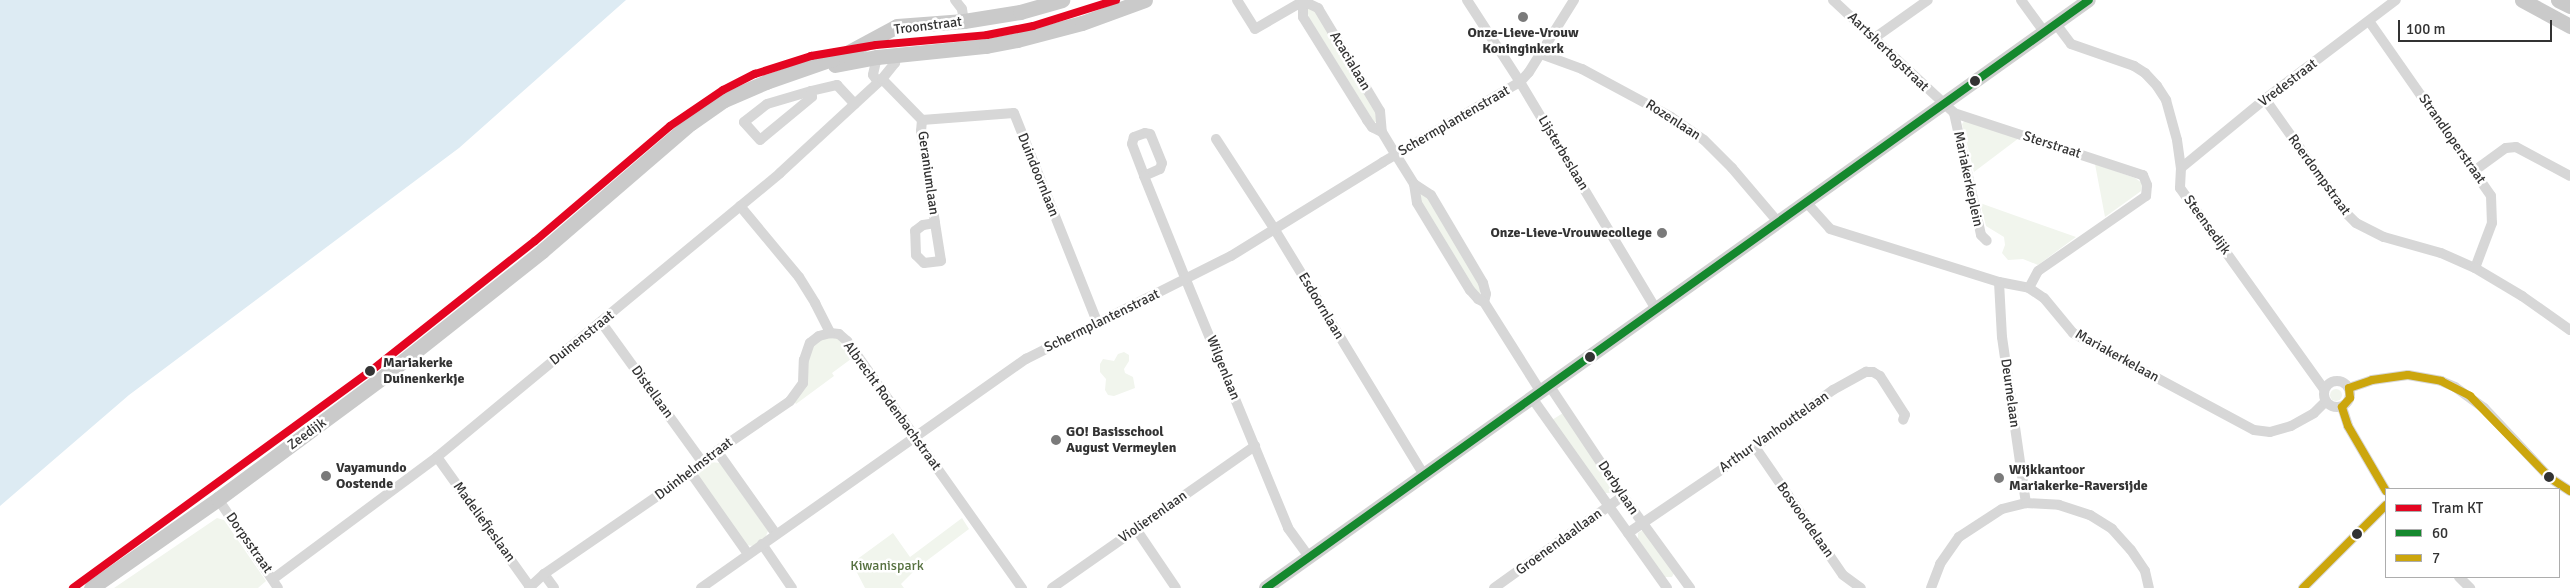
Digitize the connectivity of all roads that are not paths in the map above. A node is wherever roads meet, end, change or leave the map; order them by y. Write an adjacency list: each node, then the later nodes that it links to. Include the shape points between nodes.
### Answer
1 (956, 0): 16 (street)
2 (1062, 0): 16 (main road, Troonstraat, via 1020,12)
3 (1145, 0): 23 (main road, Troonstraat, via 1082,23 1017,40)
4 (1237, 0): 5 (street, via 1255,29)
5 (1304, 0): 33 (street, Acacialaan, via 1318,8 1380,111); 33 (street, Acacialaan, via 1303,16 1367,120)
6 (1467, 0): 27 (street, Lijsterbeslaan)
7 (1574, 0): 22 (street)
8 (1833, 0): 21 (street, Aartshertogstraat)
9 (1928, 0): 21 (street)
10 (2021, 0): 19 (street, Steensedijk)
11 (2089, 0): 19 (main road)
12 (2396, 0): 17 (street, Vredestraat)
13 (2522, 0): 18 (main road)
14 (2558, 0): 15 (main road)
15 (2570, 6)
16 (964, 21): 20 (main road, Troonstraat, via 898,26)
17 (2369, 21): 29 (street, Vredestraat); 37 (street, Strandloperstraat)
18 (2570, 26)
19 (2050, 28): 31 (main road); 36 (street, Steensedijk, via 2071,44 2134,66 2145,73 2171,114)
20 (883, 33): 24 (main road, Troonstraat, via 876,45); 25 (main road, Zeedijk, via 843,55)
21 (1873, 39): 31 (street, Aartshertogstraat)
22 (1541, 54): 27 (street); 43 (street, Rozenlaan, via 1623,89 1704,140)
23 (895, 56): 24 (main road, Troonstraat); 26 (street, Duinenstraat, via 895,63)
24 (877, 57): 25 (main road, Zeedijk); 26 (street, via 873,75)
25 (808, 69): 74 (main road, Zeedijk, via 766,82 712,107 437,334)
26 (880, 80): 30 (street, Duinenstraat); 32 (street, Geraniumlaan)
27 (1520, 82): 35 (street, Schermplantenstraat); 52 (street, Lijsterbeslaan)
28 (811, 91): 28 (street, via 767,104 744,122 760,140 812,97); 30 (street, via 837,85)
29 (2266, 100): 36 (street, Vredestraat); 47 (street, Roerdompstraat, via 2356,223 2384,237 2441,253)
30 (855, 104): 42 (street, Duinenstraat)
31 (1949, 109): 41 (main road); 46 (street, Mariakerkeplein, via 1981,234); 50 (street, Sterstraat, via 2143,175 2147,185 2146,196 2038,271)
32 (922, 120): 44 (street, Geraniumlaan); 54 (street, Duindoornlaan, via 1014,113)
33 (1382, 132): 35 (street, Acacialaan)
34 (1216, 140): 45 (street, Esdoornlaan)
35 (1396, 155): 40 (street, Acacialaan); 45 (street, Schermplantenstraat)
36 (2181, 168): 57 (street, Steensedijk, via 2180,188 2315,375)
37 (2474, 171): 39 (street, via 2506,148 2516,147); 47 (street, Strandloperstraat, via 2491,196 2493,209 2492,223)
38 (1144, 176): 48 (street, Wilgenlaan)
39 (2570, 176)
40 (1414, 184): 51 (street, Acacialaan, via 1417,203 1470,290); 51 (street, Acacialaan, via 1431,195 1479,275 1486,294)
41 (1806, 202): 43 (main road); 49 (street, Mariakerkelaan, via 1830,229)
42 (740, 206): 53 (street, Duinenstraat); 56 (street, Albrecht Rodenbachstraat, via 799,278 816,303)
43 (1778, 222): 52 (main road)
44 (935, 223)
45 (1275, 230): 48 (street, Schermplantenstraat); 70 (street, Esdoornlaan)
46 (1987, 241)
47 (2475, 268): 55 (street, Roerdompstraat)
48 (1186, 280): 54 (street, Schermplantenstraat); 64 (street, Wilgenlaan)
49 (1999, 282): 50 (street, Mariakerkelaan); 75 (street, Deurnelaan, via 2002,337)
50 (2029, 288): 60 (street, Mariakerkelaan, via 2044,298 2073,333 2254,430 2270,432 2291,426 2314,413)
51 (1484, 302): 59 (street, Acacialaan)
52 (1656, 309): 59 (main road)
53 (601, 322): 67 (street, Duinenstraat); 68 (street, Distellaan)
54 (1097, 322): 63 (street, Schermplantenstraat, via 1026,359)
55 (2570, 330)
56 (830, 333): 63 (street, Albrecht Rodenbachstraat, via 839,334 847,341); 66 (street, Duinhelmstraat, via 810,343 804,360 802,383 790,401)
57 (2327, 386): 58 (street, via 2341,381); 60 (street)
58 (2349, 388): 61 (street, via 2350,398); 72 (street, via 2372,380 2408,375 2455,387 2484,408 2550,478)
59 (1540, 392): 70 (main road); 73 (street, Derbylaan); 76 (street, Derbylaan)
60 (2325, 402): 61 (street)
61 (2342, 407): 71 (street, via 2348,426)
62 (1903, 420): 65 (street, Arthur Vanhouttelaan, via 1905,415 1880,376 1866,372 1833,390)
63 (915, 436): 81 (street, Schermplantenstraat); 94 (street, Albrecht Rodenbachstraat)
64 (1255, 446): 79 (street, Violierenlaan); 84 (street, Wilgenlaan, via 1288,528)
65 (1755, 447): 78 (street, Arthur Vanhouttelaan); 101 (street, Bosvoordelaan, via 1844,575)
66 (717, 451): 68 (street, Duinhelmstraat); 81 (street)
67 (437, 457): 88 (street, Duinenstraat); 90 (street, Madeliefjeslaan)
68 (703, 463): 69 (street, Duinhelmstraat)
69 (691, 473): 83 (street); 85 (street, Duinhelmstraat)
70 (1424, 474): 84 (main road)
71 (2385, 489)
72 (2570, 491)
73 (1624, 496): 76 (street, Groenendaallaan); 78 (street, Derbylaan)
74 (218, 499): 88 (street, Dorpsstraat); 89 (main road, Zeedijk)
75 (2026, 503): 102 (street, via 2002,509 1959,537 1940,564); 103 (street, via 2060,505 2090,515 2112,529 2145,572)
76 (1609, 506): 80 (street, Derbylaan); 98 (street, Groenendaallaan)
77 (2385, 506): 104 (street)
78 (1642, 522): 80 (street, Arthur Vanhouttelaan); 86 (street, Derbylaan)
79 (1136, 529): 95 (street, Violierenlaan); 96 (street)
80 (1628, 533): 99 (street, Derbylaan)
81 (776, 534): 82 (street, Schermplantenstraat)
82 (762, 544): 83 (street, Schermplantenstraat); 93 (street)
83 (748, 554): 92 (street, Schermplantenstraat)
84 (1309, 557): 97 (main road)
85 (544, 574): 90 (street, Duinhelmstraat); 91 (street)
86 (1682, 576): 99 (street); 100 (street, Derbylaan)
87 (2460, 578): 105 (street)
88 (276, 584)
89 (91, 588)
90 (530, 588)
91 (554, 588)
92 (701, 588)
93 (792, 588)
94 (1022, 588)
95 (1052, 588)
96 (1176, 588)
97 (1266, 588)
98 (1494, 588)
99 (1667, 588)
100 (1690, 588)
101 (1861, 588)
102 (1932, 588)
103 (2149, 588)
104 (2303, 588)
105 (2470, 588)

